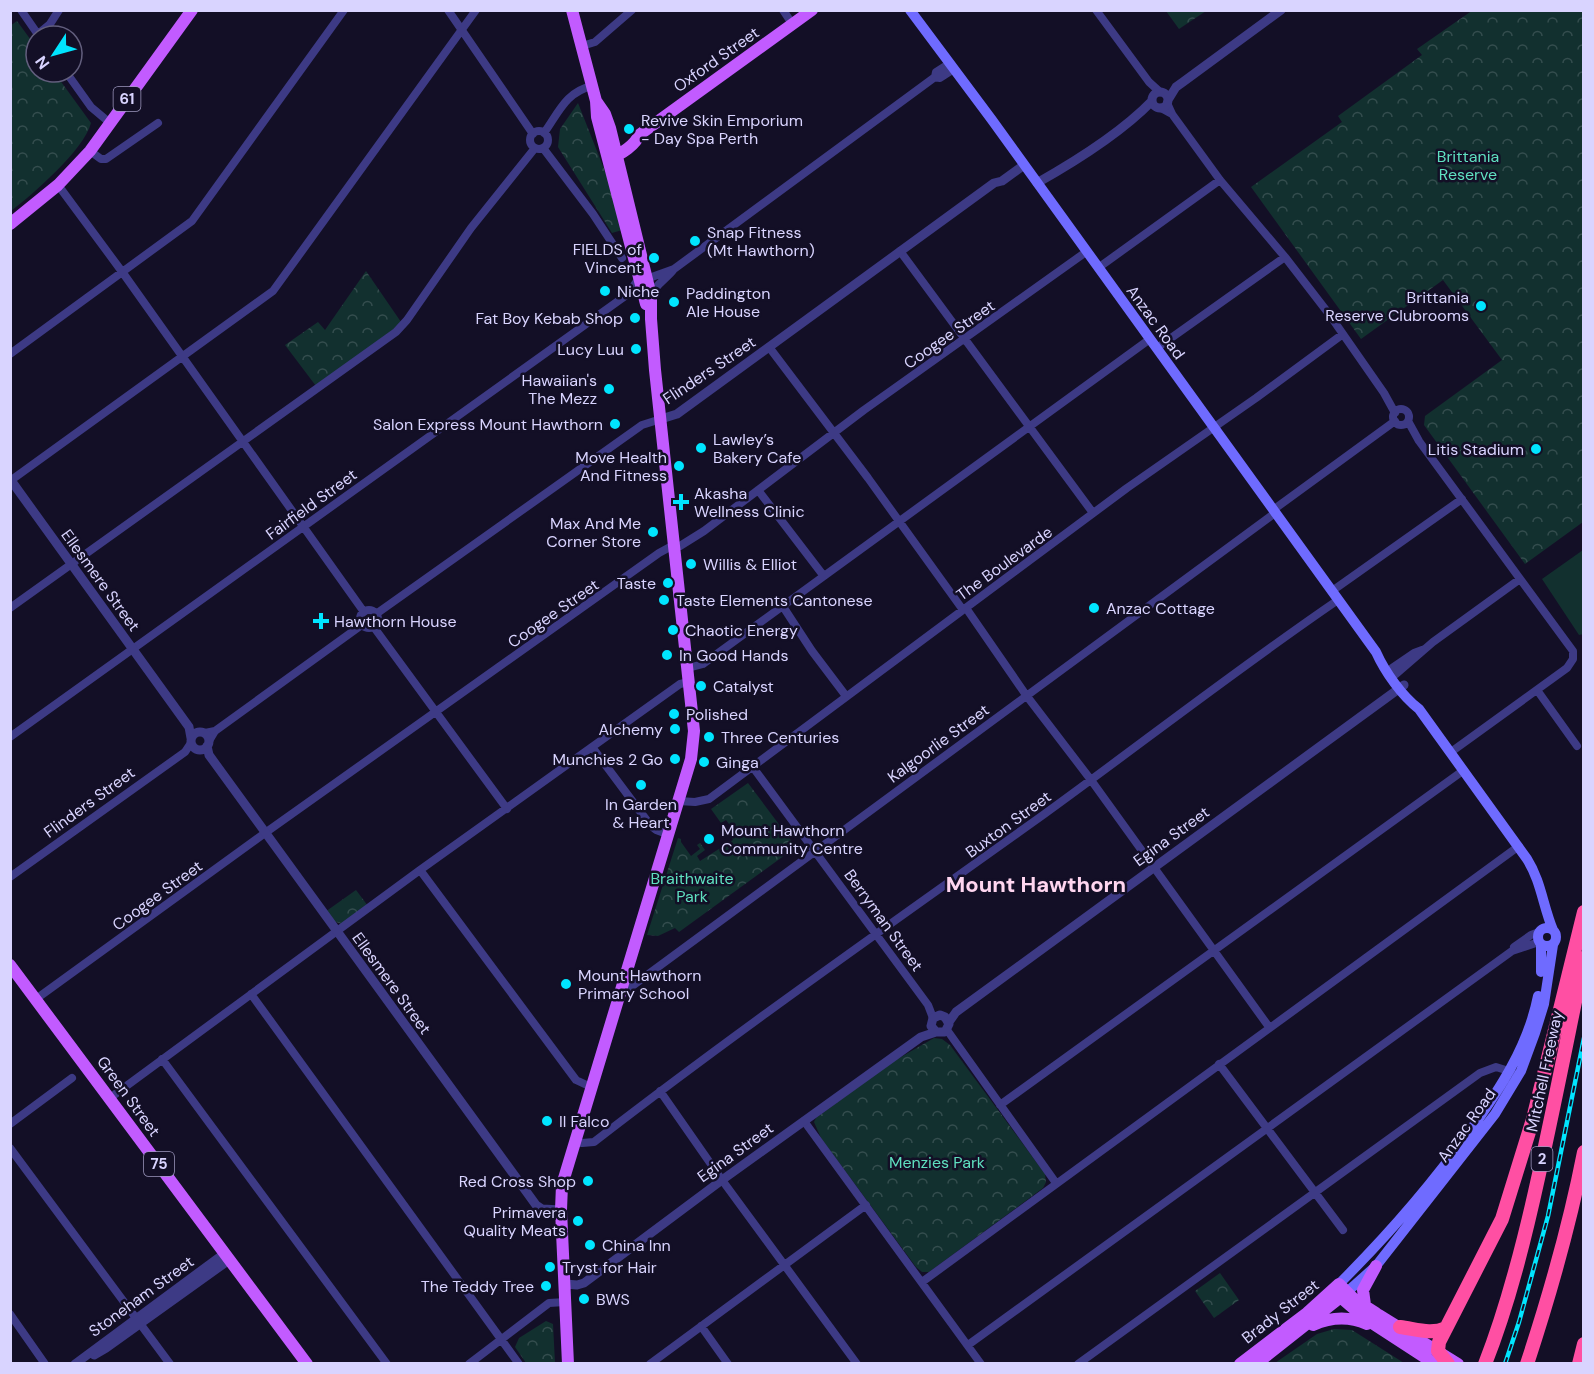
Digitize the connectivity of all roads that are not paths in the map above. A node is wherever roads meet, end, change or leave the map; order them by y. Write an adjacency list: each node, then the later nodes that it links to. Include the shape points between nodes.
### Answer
1 (21, 10): 14 (street)
2 (59, 10): 15 (street)
3 (192, 10): 23 (main road, 61)
4 (344, 10): 41 (street, via 192,221)
5 (448, 10): 17 (street)
6 (476, 10): 17 (street)
7 (572, 10): 18 (main road)
8 (632, 10): 18 (street, via 595,42)
9 (783, 10): 16 (street)
10 (812, 10): 16 (main road, Oxford Street)
11 (909, 10): 19 (main road, Anzac Road)
12 (1096, 10): 22 (street)
13 (1281, 10): 22 (street)
14 (31, 24)
15 (50, 24)
16 (793, 25): 29 (main road, Oxford Street, via 637,140)
17 (462, 31): 26 (street); 51 (street, via 273,291)
18 (582, 46): 21 (main road)
19 (952, 66): 30 (main road, Anzac Road); 40 (street)
20 (75, 84): 23 (street, via 91,107)
21 (592, 86): 25 (street, via 571,95); 29 (main road, via 597,117)
22 (1160, 100): 31 (street); 33 (street)
23 (110, 123): 28 (main road, 61)
24 (158, 123): 28 (street, via 106,159)
25 (544, 133): 26 (street); 27 (street, via 547,145)
26 (532, 134): 27 (street, via 531,143)
27 (539, 148): 38 (street); 57 (street, via 471,228 396,332)
28 (90, 151): 32 (main road, 61)
29 (611, 152): 42 (main road)
30 (1022, 163): 33 (main road, Anzac Road); 35 (street, Flinders Street)
31 (1220, 180): 37 (street); 39 (street)
32 (58, 185): 34 (main road, 61); 41 (street)
33 (1040, 186): 36 (main road, Anzac Road)
34 (10, 224)
35 (900, 251): 47 (street); 48 (street, Flinders Street)
36 (1086, 252): 39 (main road, Anzac Road); 47 (street, Coogee Street)
37 (1285, 257): 45 (street); 49 (street)
38 (622, 258)
39 (1098, 268): 46 (main road, Anzac Road)
40 (674, 269): 42 (street); 44 (street)
41 (123, 273): 50 (street); 51 (street)
42 (644, 278): 43 (street, Fairfield Street); 44 (main road)
43 (628, 294): 44 (street, Fairfield Street); 64 (street, Fairfield Street)
44 (647, 294): 53 (main road)
45 (1343, 334): 52 (street); 55 (street, The Boulevarde)
46 (1150, 339): 49 (main road, Anzac Road); 54 (street)
47 (965, 340): 54 (street); 56 (street, Coogee Street)
48 (770, 346): 53 (street, Flinders Street, via 676,414); 56 (street)
49 (1157, 348): 55 (main road, Anzac Road)
50 (10, 354)
51 (183, 358): 57 (street); 58 (street)
52 (1400, 418): 60 (street); 61 (street, Kalgoorlie Street)
53 (661, 419): 65 (main road); 74 (street, Flinders Street, via 642,425)
54 (1029, 426): 62 (street); 63 (street)
55 (1213, 428): 61 (main road, Anzac Road); 62 (street, The Boulevarde)
56 (834, 434): 59 (street, Coogee Street); 63 (street)
57 (243, 442): 64 (street); 66 (street)
58 (11, 480): 66 (street, Ellesmere Street)
59 (759, 490): 65 (street, Coogee Street, via 704,531); 67 (street)
60 (1462, 499): 68 (street); 69 (street, Buxton Street)
61 (1274, 511): 69 (main road, Anzac Road); 84 (street, Kalgoorlie Street)
62 (1093, 513): 72 (street, The Boulevarde)
63 (898, 521): 67 (street); 72 (street)
64 (303, 527): 73 (street); 77 (street, Fairfield Street)
65 (674, 547): 79 (main road); 86 (street, Coogee Street, via 659,553)
66 (72, 564): 71 (street); 77 (street, Ellesmere Street)
67 (823, 575): 70 (street)
68 (1520, 579): 80 (street, via 1424,650 1414,652); 83 (street, via 1573,651 1567,668)
69 (1335, 595): 78 (main road, Anzac Road); 94 (street, Buxton Street)
70 (782, 605): 79 (street, via 703,664); 85 (street)
71 (10, 608)
72 (964, 609): 84 (street); 85 (street, The Boulevarde)
73 (364, 612): 74 (street); 75 (street)
74 (376, 614): 76 (street, via 378,621)
75 (363, 624): 76 (street); 88 (street)
76 (374, 626): 86 (street)
77 (132, 649): 87 (street, Fairfield Street); 88 (street, Ellesmere Street)
78 (1376, 652): 80 (main road, Anzac Road); 82 (main road, Anzac Road)
79 (688, 668): 81 (main road)
80 (1394, 671): 82 (main road, Anzac Road)
81 (689, 682): 90 (street, via 680,684); 95 (main road, via 693,747)
82 (1402, 686): 91 (main road, Anzac Road); 101 (street, Egina Street)
83 (1537, 690): 89 (street); 91 (street)
84 (1026, 695): 94 (street); 100 (street, Kalgoorlie Street)
85 (846, 696): 92 (street, The Boulevarde)
86 (438, 712): 96 (street); 97 (street, Coogee Street)
87 (10, 737)
88 (201, 743): 97 (street, Ellesmere Street); 103 (street, Flinders Street)
89 (1577, 746)
90 (592, 747): 96 (street); 98 (street, via 651,826)
91 (1451, 752): 93 (main road, Anzac Road)
92 (752, 766): 95 (street, The Boulevarde, via 709,798); 100 (street, Berryman Street)
93 (1464, 771): 99 (main road, Anzac Road); 108 (street)
94 (1091, 780): 101 (street); 106 (street, Buxton Street)
95 (678, 801): 98 (main road)
96 (507, 809): 102 (street)
97 (265, 833): 105 (street, Ellesmere Street); 113 (street, Coogee Street)
98 (667, 834): 112 (main road)
99 (1519, 846): 107 (main road, Anzac Road, via 1536,874 1545,912); 115 (street)
100 (814, 851): 106 (street, Berryman Street); 112 (street, Kalgoorlie Street)
101 (1153, 867): 108 (street); 114 (street, Egina Street)
102 (420, 870): 105 (street); 120 (street, via 576,1080)
103 (10, 877)
104 (1584, 912): 149 (highway, via 1533,1119 1502,1219)
105 (336, 932): 111 (street); 134 (street, Ellesmere Street, via 536,1205)
106 (877, 935): 114 (street, Berryman Street); 121 (street, Buxton Street)
107 (1544, 937): 118 (main road, Anzac Road, via 1544,1004 1535,1033); 126 (street, via 1512,951)
108 (1215, 950): 115 (street); 123 (street)
109 (1584, 958): 156 (highway, Mitchell Freeway / 2, via 1526,1230)
110 (10, 965): 113 (main road, Green Street / 75)
111 (251, 994): 116 (street); 151 (street)
112 (618, 996): 120 (main road)
113 (36, 999): 122 (main road, Green Street / 75)
114 (940, 1023): 123 (street, Berryman Street); 124 (street, Egina Street)
115 (1269, 1027): 117 (street)
116 (162, 1059): 122 (street); 163 (street)
117 (1219, 1064): 126 (street); 131 (street)
118 (1514, 1073): 132 (street, via 1496,1067 1484,1071); 138 (main road, Anzac Road, via 1495,1114); 141 (main road, Anzac Road, via 1453,1155)
119 (72, 1077): 125 (street)
120 (591, 1086): 127 (main road)
121 (660, 1091): 127 (street, Buxton Street, via 594,1142); 130 (street)
122 (110, 1098): 136 (main road, Green Street / 75)
123 (1000, 1105): 131 (street, Berryman Street)
124 (804, 1121): 130 (street, Egina Street); 133 (street)
125 (10, 1124)
126 (1266, 1128): 132 (street); 153 (street)
127 (574, 1141): 134 (main road, via 562,1185)
128 (10, 1148): 145 (street)
129 (1584, 1152): 176 (highway, via 1568,1225)
130 (722, 1180): 137 (street); 140 (street, Egina Street, via 584,1283)
131 (1056, 1183): 139 (street)
132 (1314, 1193): 135 (street); 171 (street)
133 (866, 1205): 137 (street); 139 (street)
134 (561, 1210): 140 (main road)
135 (1343, 1230)
136 (227, 1256): 145 (street, Stoneham Street); 162 (main road, Green Street / 75)
137 (784, 1265): 147 (street); 169 (street)
138 (1376, 1266): 141 (main road, Anzac Road); 143 (main road, via 1363,1290)
139 (922, 1282): 153 (street)
140 (565, 1284): 142 (main road)
141 (1340, 1291): 143 (main road); 146 (main road); 150 (main road, Brady Street); 172 (main road, Brady Street)
142 (565, 1302): 151 (street, via 549,1303); 166 (main road)
143 (1365, 1305): 146 (main road)
144 (10, 1314): 154 (street)
145 (138, 1321): 159 (street, Stoneham Street); 160 (street, Stoneham Street); 161 (street)
146 (1374, 1322): 148 (main road); 150 (main road, via 1334,1318); 155 (main road)
147 (701, 1326): 167 (street); 168 (street)
148 (1400, 1327): 149 (highway, via 1426,1331); 155 (main road)
149 (1446, 1328): 155 (highway)
150 (1299, 1332): 173 (main road, Brady Street)
151 (502, 1339): 164 (street); 165 (street)
152 (1584, 1344): 177 (highway)
153 (968, 1345): 170 (street)
154 (38, 1352): 157 (street); 158 (street)
155 (1437, 1357): 174 (highway); 175 (main road)
156 (1486, 1360)
157 (45, 1364)
158 (51, 1364)
159 (75, 1364)
160 (84, 1364)
161 (170, 1364)
162 (307, 1364)
163 (387, 1364)
164 (469, 1364)
165 (519, 1364)
166 (568, 1364)
167 (650, 1364)
168 (728, 1364)
169 (857, 1364)
170 (981, 1364)
171 (1078, 1364)
172 (1240, 1364)
173 (1256, 1364)
174 (1448, 1364)
175 (1458, 1364)
176 (1527, 1364)
177 (1579, 1364)

